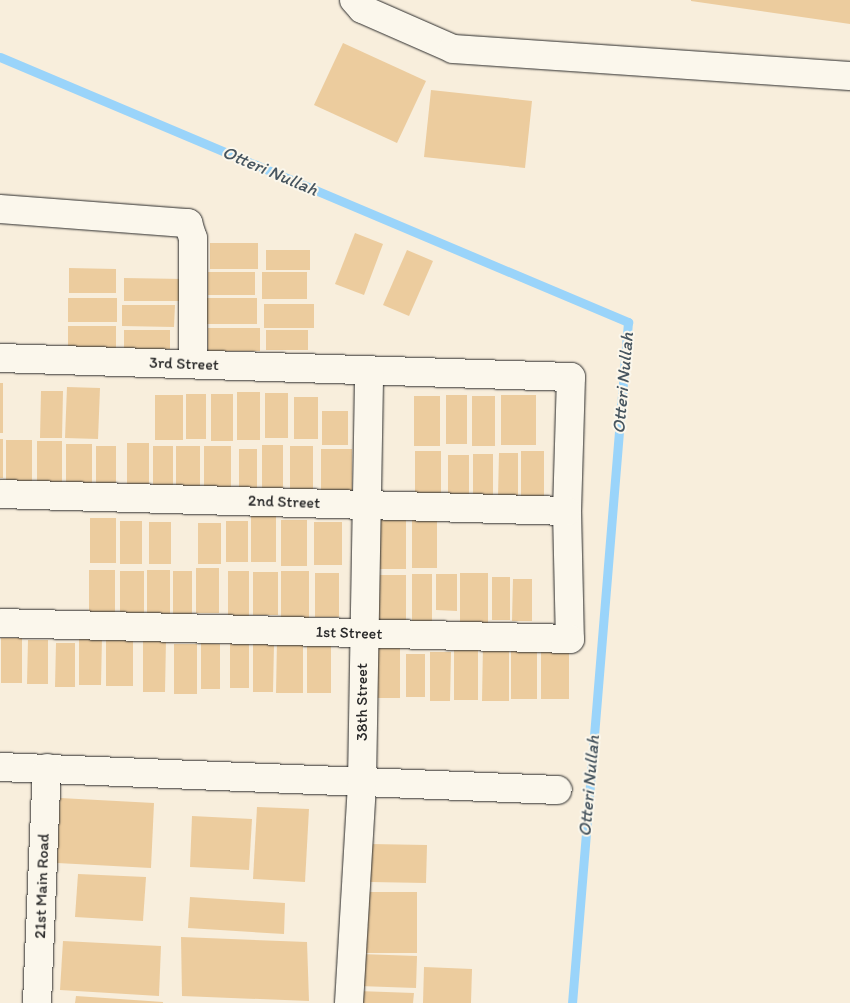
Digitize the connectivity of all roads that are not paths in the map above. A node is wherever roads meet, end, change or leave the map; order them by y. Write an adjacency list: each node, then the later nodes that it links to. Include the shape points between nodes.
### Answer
1 (354, 0): 2 (street, via 362,9 453,49)
2 (850, 76)
3 (0, 209): 5 (street, via 188,223 193,238)
4 (0, 358): 5 (street, 3rd Street)
5 (193, 364): 6 (street, 3rd Street)
6 (369, 370): 8 (street, 38th Street); 9 (street, 3rd Street, via 571,376)
7 (0, 494): 8 (street, 2nd Street)
8 (366, 505): 9 (street, 2nd Street); 11 (street, 38th Street)
9 (567, 511): 11 (street, 1st Street, via 570,639)
10 (0, 623): 11 (street, 1st Street)
11 (362, 633): 14 (street, 38th Street)
12 (0, 767): 13 (street)
13 (47, 768): 14 (street); 16 (street, 21st Main Road)
14 (362, 781): 15 (street); 17 (street, 38th Street)
15 (558, 790)
16 (37, 1003)
17 (349, 1003)

